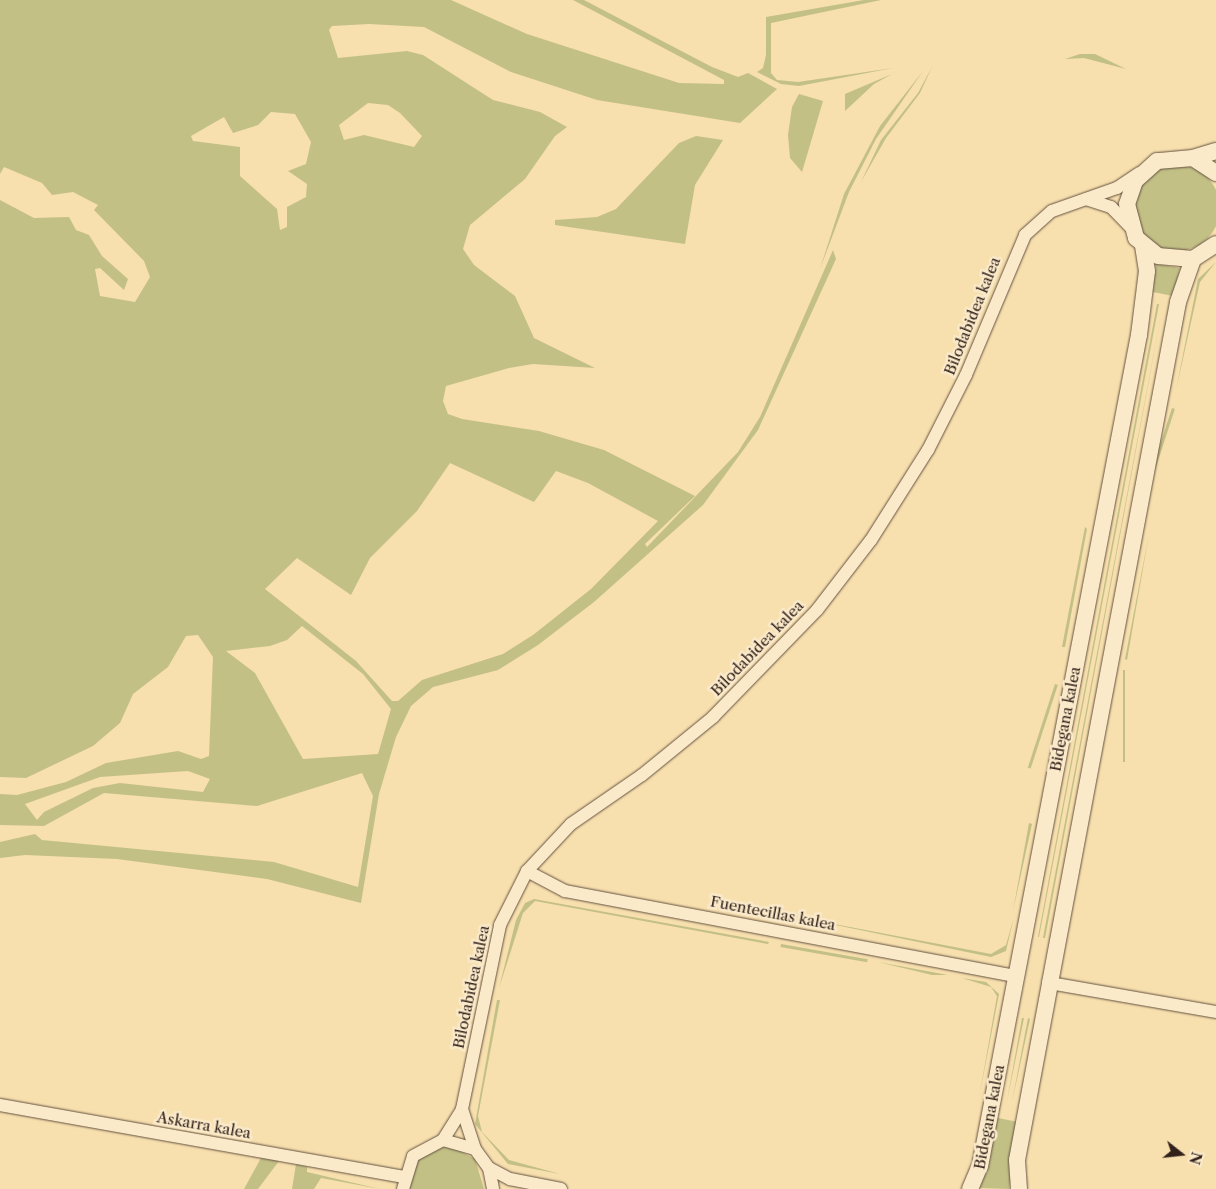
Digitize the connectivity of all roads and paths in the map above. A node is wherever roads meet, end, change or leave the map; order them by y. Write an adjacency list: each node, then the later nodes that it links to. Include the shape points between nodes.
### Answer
1 (1216, 151): 2 (street)
2 (1193, 158): 3 (street, via 1175,156); 4 (street)
3 (1142, 171): 5 (street, Bilodabidea kalea, via 1117,188); 6 (street, via 1129,192)
4 (1216, 173)
5 (1084, 198): 6 (street, via 1111,207); 10 (street, Bilodabidea kalea, via 1052,211 1016,250 946,417 901,496 838,585 777,655 713,717 642,775 571,824)
6 (1131, 228): 8 (street)
7 (1216, 244): 9 (street)
8 (1143, 246): 9 (street, via 1175,260); 11 (street, Bidegana kalea, via 1147,272 1139,335)
9 (1193, 258): 12 (street, via 1178,302)
10 (527, 871): 11 (street, Fuentecillas kalea, via 565,891); 15 (street, Bilodabidea kalea, via 496,940)
11 (1017, 976): 22 (street, Bidegana kalea, via 980,1166)
12 (1050, 983): 13 (street); 23 (street, via 1017,1160)
13 (1216, 1012)
14 (0, 1105): 19 (street, Askarra kalea)
15 (462, 1109): 16 (street, Bilodabidea kalea); 17 (street, Bilodabidea kalea)
16 (443, 1140): 17 (street); 19 (street, via 417,1152)
17 (475, 1149): 18 (street)
18 (490, 1168): 20 (street); 21 (street, via 510,1179)
19 (403, 1183)
20 (493, 1189)
21 (561, 1189)
22 (970, 1189)
23 (1019, 1189)

